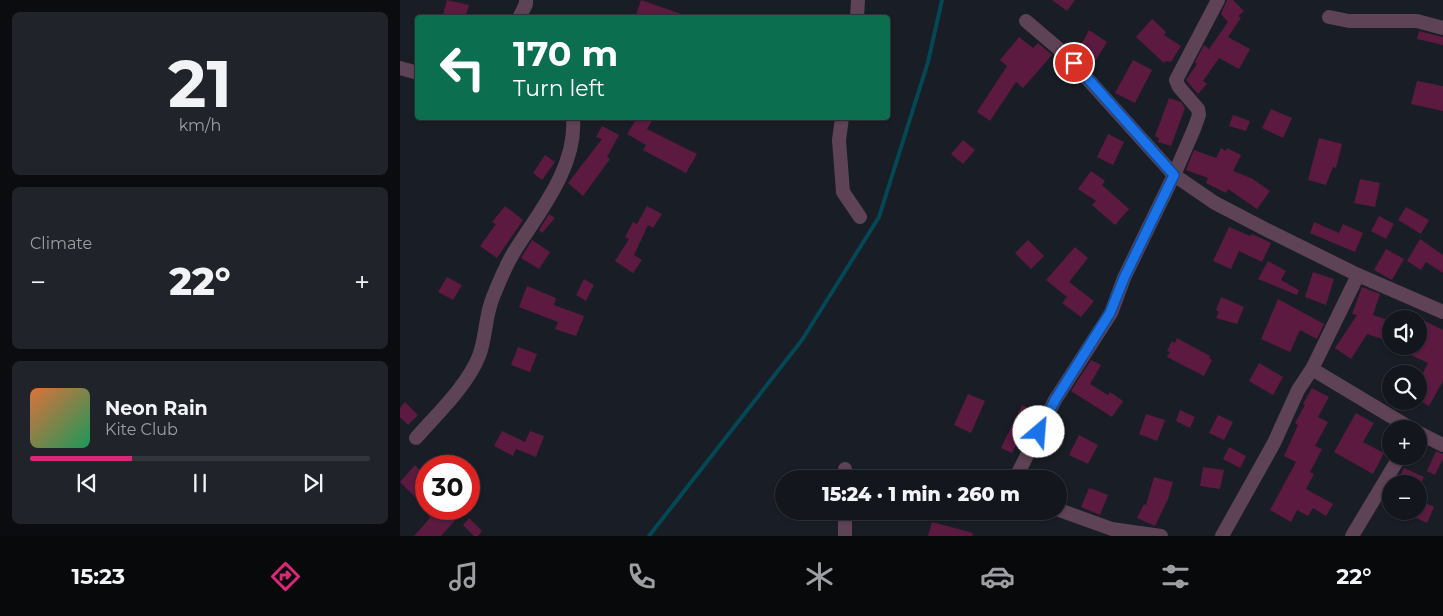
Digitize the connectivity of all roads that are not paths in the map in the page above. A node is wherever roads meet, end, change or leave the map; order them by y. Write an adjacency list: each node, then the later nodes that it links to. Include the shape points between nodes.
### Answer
1 (526, 0): 4 (street)
2 (858, 0): 5 (street)
3 (1218, 0): 13 (street, via 1176,80 1198,109 1198,115)
4 (520, 15)
5 (857, 15)
6 (1329, 17): 8 (street, via 1349,21 1417,21)
7 (1026, 20): 13 (street, via 1066,55)
8 (1443, 28)
9 (400, 68): 10 (street)
10 (415, 72)
11 (573, 120): 20 (street, via 574,131 564,166 543,210 513,254 493,298 479,356 456,392)
12 (842, 120): 14 (street, via 839,140 843,192)
13 (1174, 175): 15 (street, via 1223,208); 23 (street, via 1110,313 1055,400)
14 (860, 217)
15 (1358, 275): 16 (street); 17 (street)
16 (1443, 312)
17 (1312, 369): 18 (street); 29 (street)
18 (1397, 420)
19 (1427, 436): 21 (street)
20 (416, 438)
21 (1443, 445)
22 (1395, 465): 30 (street)
23 (1020, 470)
24 (1067, 514): 26 (street)
25 (845, 520): 27 (street)
26 (1111, 533): 28 (street)
27 (845, 536)
28 (1161, 536)
29 (1222, 536)
30 (1352, 536)

